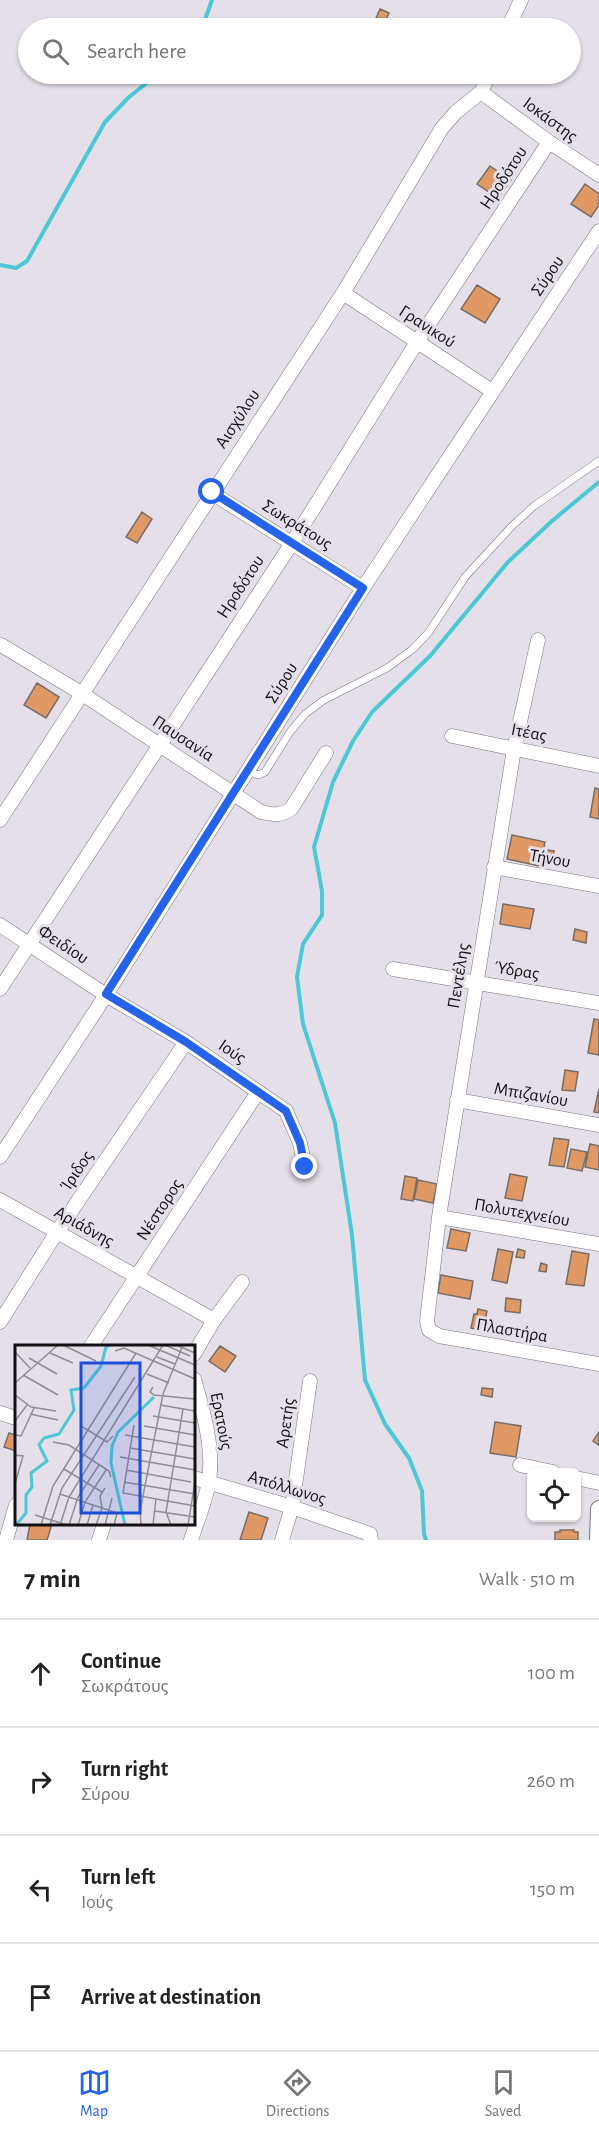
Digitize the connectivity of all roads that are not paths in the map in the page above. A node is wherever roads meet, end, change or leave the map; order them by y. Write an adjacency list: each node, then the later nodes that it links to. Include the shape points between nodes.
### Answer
1 (521, 0): 2 (street)
2 (513, 18)
3 (485, 84): 4 (street)
4 (482, 92): 5 (street, Ιοκάστης); 8 (street, Αισχύλου, via 442,128)
5 (549, 142): 6 (street, Ιοκάστης); 9 (street, Ηροδότου)
6 (599, 175)
7 (599, 231): 10 (street, Σύρου)
8 (343, 293): 9 (street, Γρανικού); 12 (street, Αισχύλου)
9 (417, 342): 10 (street, Γρανικού); 13 (street, Ηροδότου)
10 (492, 391): 14 (street, Σύρου)
11 (599, 461): 23 (lane, via 511,527 465,577 414,649 387,668 314,706 297,722 265,772 258,775)
12 (212, 492): 13 (street, Σωκράτους); 17 (street, Αισχύλου)
13 (291, 543): 14 (street, Σωκράτους); 19 (street, Ηροδότου)
14 (363, 588): 23 (street, Σύρου)
15 (538, 640): 20 (street, Πεντέλης)
16 (1, 645): 17 (street, Παυσανία)
17 (81, 693): 19 (street, Παυσανία); 25 (street, Αισχύλου)
18 (452, 736): 20 (street, Ιτέας)
19 (158, 745): 24 (street, Παυσανία); 29 (street, Ηροδότου)
20 (514, 749): 22 (street, Ιτέας); 26 (street, Πεντέλης)
21 (326, 753): 24 (street, Παυσανία, via 291,809 283,815 261,812)
22 (599, 766)
23 (248, 771): 24 (street, Σύρου)
24 (234, 793): 33 (street, Σύρου)
25 (0, 820)
26 (494, 867): 27 (street, Τήνου); 31 (street, Πεντέλης)
27 (599, 886)
28 (0, 925): 29 (street, Φειδίου)
29 (30, 945): 32 (street, Ηροδότου); 33 (street, Φειδίου)
30 (393, 969): 31 (street, Ύδρας)
31 (476, 983): 34 (street, Ύδρας); 37 (street, Πεντέλης)
32 (0, 989)
33 (106, 994): 35 (street, Ιούς); 39 (street, Σύρου)
34 (599, 1003)
35 (186, 1042): 36 (street, Ιούς); 43 (street, Ίριδος)
36 (258, 1092): 40 (street, Ιούς, via 286,1111); 45 (street, Νέστορος)
37 (457, 1100): 38 (street, Μπιζανίου); 42 (street, Πεντέλης)
38 (599, 1125)
39 (0, 1157)
40 (305, 1167)
41 (0, 1200): 43 (street, Αριάδνης)
42 (439, 1217): 44 (street, Πολυτεχνείου); 48 (street, Πεντέλης)
43 (57, 1232): 45 (street, Αριάδνης); 49 (street, Ίριδος)
44 (599, 1244)
45 (138, 1277): 47 (street, Αριάδνης); 50 (street, Νέστορος)
46 (242, 1282): 47 (street)
47 (214, 1320): 51 (street)
48 (427, 1320): 52 (street, Πλαστήρα, via 429,1330 439,1336)
49 (0, 1322)
50 (92, 1345)
51 (195, 1352)
52 (599, 1364)
53 (310, 1381): 63 (street, Αρετής)
54 (195, 1383): 61 (street, Ερατούς, via 211,1464)
55 (0, 1413): 56 (street)
56 (15, 1418)
57 (520, 1465): 58 (street)
58 (532, 1468)
59 (195, 1478): 61 (street, Απόλλωνος)
60 (581, 1479): 62 (street)
61 (209, 1483): 63 (street, Απόλλωνος); 70 (street, Ερατούς)
62 (599, 1483)
63 (292, 1507): 67 (street, Απόλλωνος); 71 (street, Αρετής)
64 (15, 1508): 68 (street)
65 (599, 1509): 72 (street)
66 (104, 1525): 69 (street)
67 (370, 1537)
68 (6, 1540)
69 (99, 1540)
70 (191, 1540)
71 (282, 1540)
72 (598, 1540)

